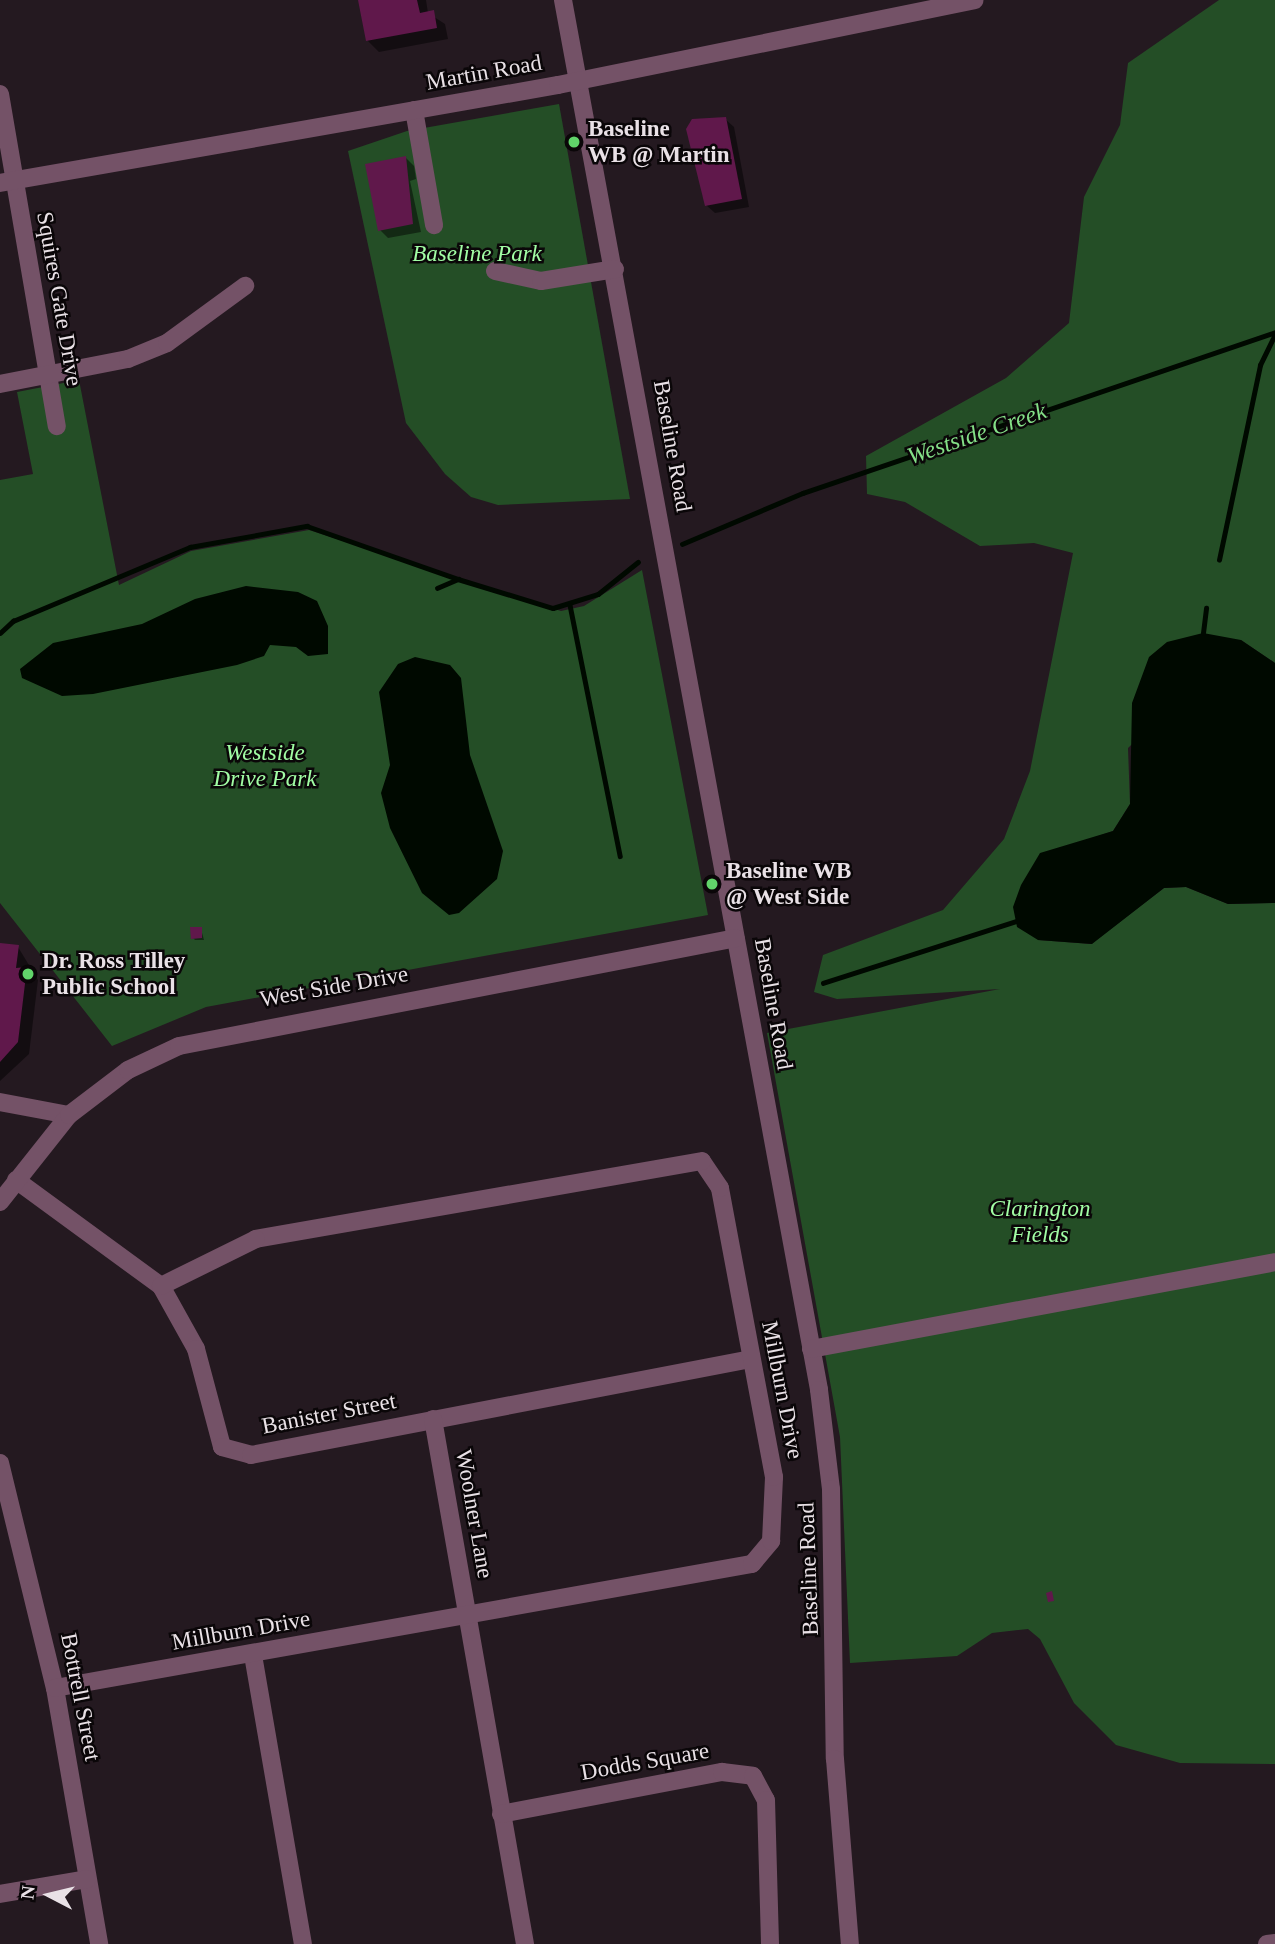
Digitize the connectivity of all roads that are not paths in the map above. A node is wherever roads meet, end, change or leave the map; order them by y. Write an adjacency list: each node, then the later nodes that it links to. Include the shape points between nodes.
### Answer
1 (563, 0): 4 (street, Baseline Road)
2 (974, 0): 3 (street, Martin Road)
3 (903, 6): 4 (street, Martin Road)
4 (579, 81): 6 (street, Martin Road); 9 (street, Baseline Road)
5 (0, 94): 7 (street, Squires Gate Drive)
6 (414, 110): 7 (street, Martin Road); 8 (street)
7 (7, 182): 12 (street, Squires Gate Drive)
8 (435, 225)
9 (615, 269): 10 (street, via 541,281); 15 (street, Baseline Road)
10 (495, 271)
11 (245, 286): 12 (street, via 167,343 128,359)
12 (48, 375): 13 (street); 14 (street, Squires Gate Drive)
13 (0, 384)
14 (57, 426)
15 (736, 938): 17 (street, West Side Drive, via 202,1038 128,1070); 22 (street, Baseline Road)
16 (0, 1102): 17 (street)
17 (69, 1115): 18 (street, West Side Drive)
18 (16, 1180): 19 (street, West Side Drive); 21 (street, Banister Street)
19 (0, 1202)
20 (1275, 1262): 22 (street)
21 (161, 1286): 23 (street, Millburn Drive, via 256,1239 702,1161 720,1188); 24 (street, Banister Street, via 195,1349 222,1447 251,1454)
22 (811, 1349): 37 (street, Baseline Road, via 831,1489 835,1759)
23 (751, 1359): 24 (street, Banister Street); 26 (street, Millburn Drive, via 775,1513 771,1541 752,1564)
24 (433, 1419): 26 (street, Woolner Lane)
25 (0, 1463): 28 (street, Bottrell Street)
26 (467, 1618): 27 (street, Millburn Drive); 29 (street)
27 (253, 1654): 28 (street, Millburn Drive); 34 (street)
28 (55, 1688): 30 (street, Bottrell Street)
29 (501, 1814): 35 (street); 36 (street, Dodds Square, via 722,1772 753,1776 766,1800)
30 (87, 1879): 31 (street); 33 (street, Bottrell Street)
31 (0, 1894)
32 (1275, 1942): 38 (street)
33 (99, 1944)
34 (303, 1944)
35 (525, 1944)
36 (770, 1944)
37 (850, 1944)
38 (1267, 1944)

